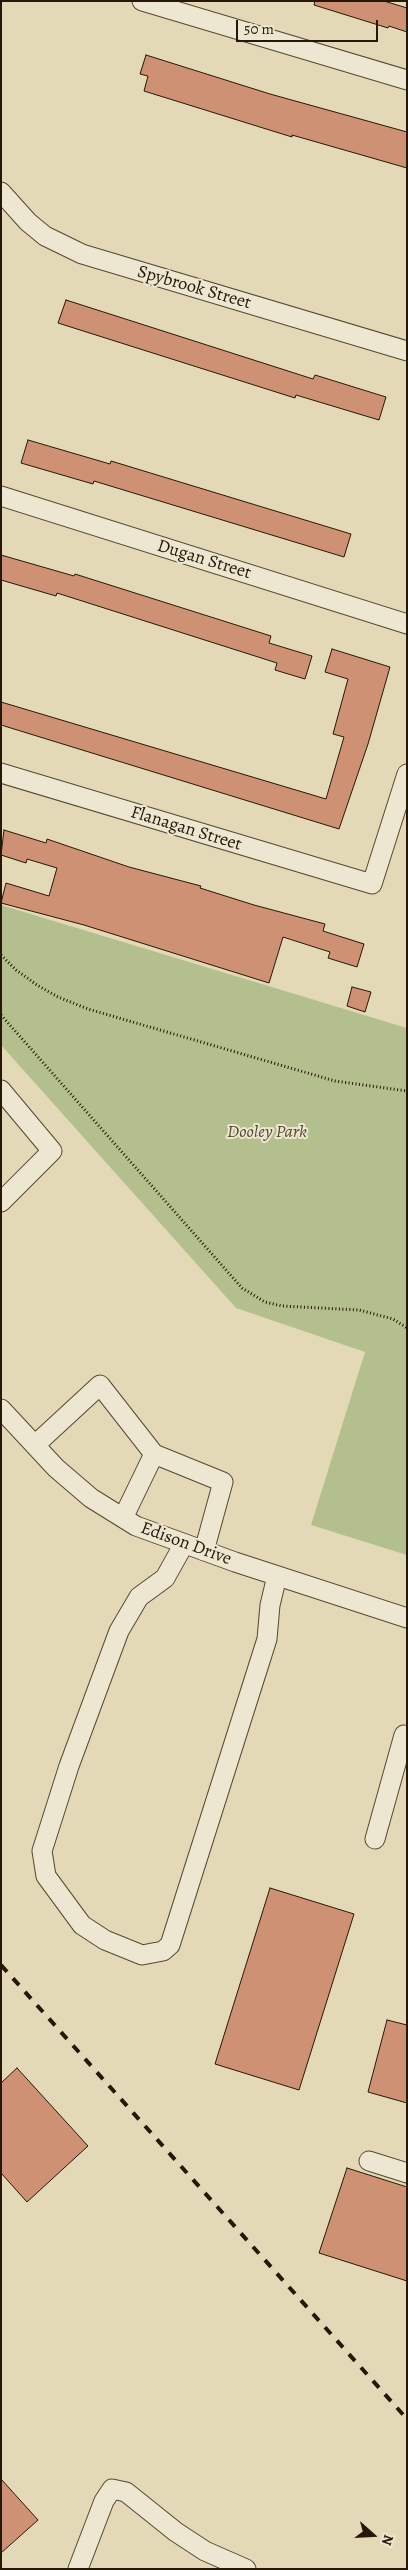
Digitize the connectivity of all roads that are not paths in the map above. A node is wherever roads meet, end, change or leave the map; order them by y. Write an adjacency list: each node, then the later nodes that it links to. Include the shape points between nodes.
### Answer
1 (142, 1): 2 (street)
2 (407, 80)
3 (1, 192): 4 (street, Spybrook Street, via 45,236 82,254)
4 (407, 351)
5 (1, 496): 6 (street, Dugan Street)
6 (407, 624)
7 (1, 773): 8 (street, Flanagan Street, via 372,884)
8 (407, 774)
9 (1, 1090): 10 (street, via 52,1151)
10 (1, 1202)
11 (1, 1409): 12 (street, Edison Drive)
12 (35, 1445): 13 (street, via 100,1385); 14 (street, Edison Drive, via 91,1498)
13 (154, 1454): 14 (street); 16 (street, via 223,1482)
14 (123, 1518): 15 (street, Edison Drive)
15 (184, 1544): 16 (street, Edison Drive); 17 (street, via 165,1578 139,1597 119,1631 69,1766 42,1851 46,1876 82,1925 105,1940 142,1955 164,1951 170,1945 267,1639)
16 (204, 1551): 17 (street, Edison Drive)
17 (277, 1576): 18 (street, Edison Drive)
18 (407, 1618)
19 (407, 1736): 20 (street, via 404,1735)
20 (375, 1838)
21 (369, 2161): 22 (street)
22 (407, 2173)
23 (78, 2569): 24 (street, via 104,2501 112,2489 126,2492 176,2532 205,2550)
24 (246, 2569)

